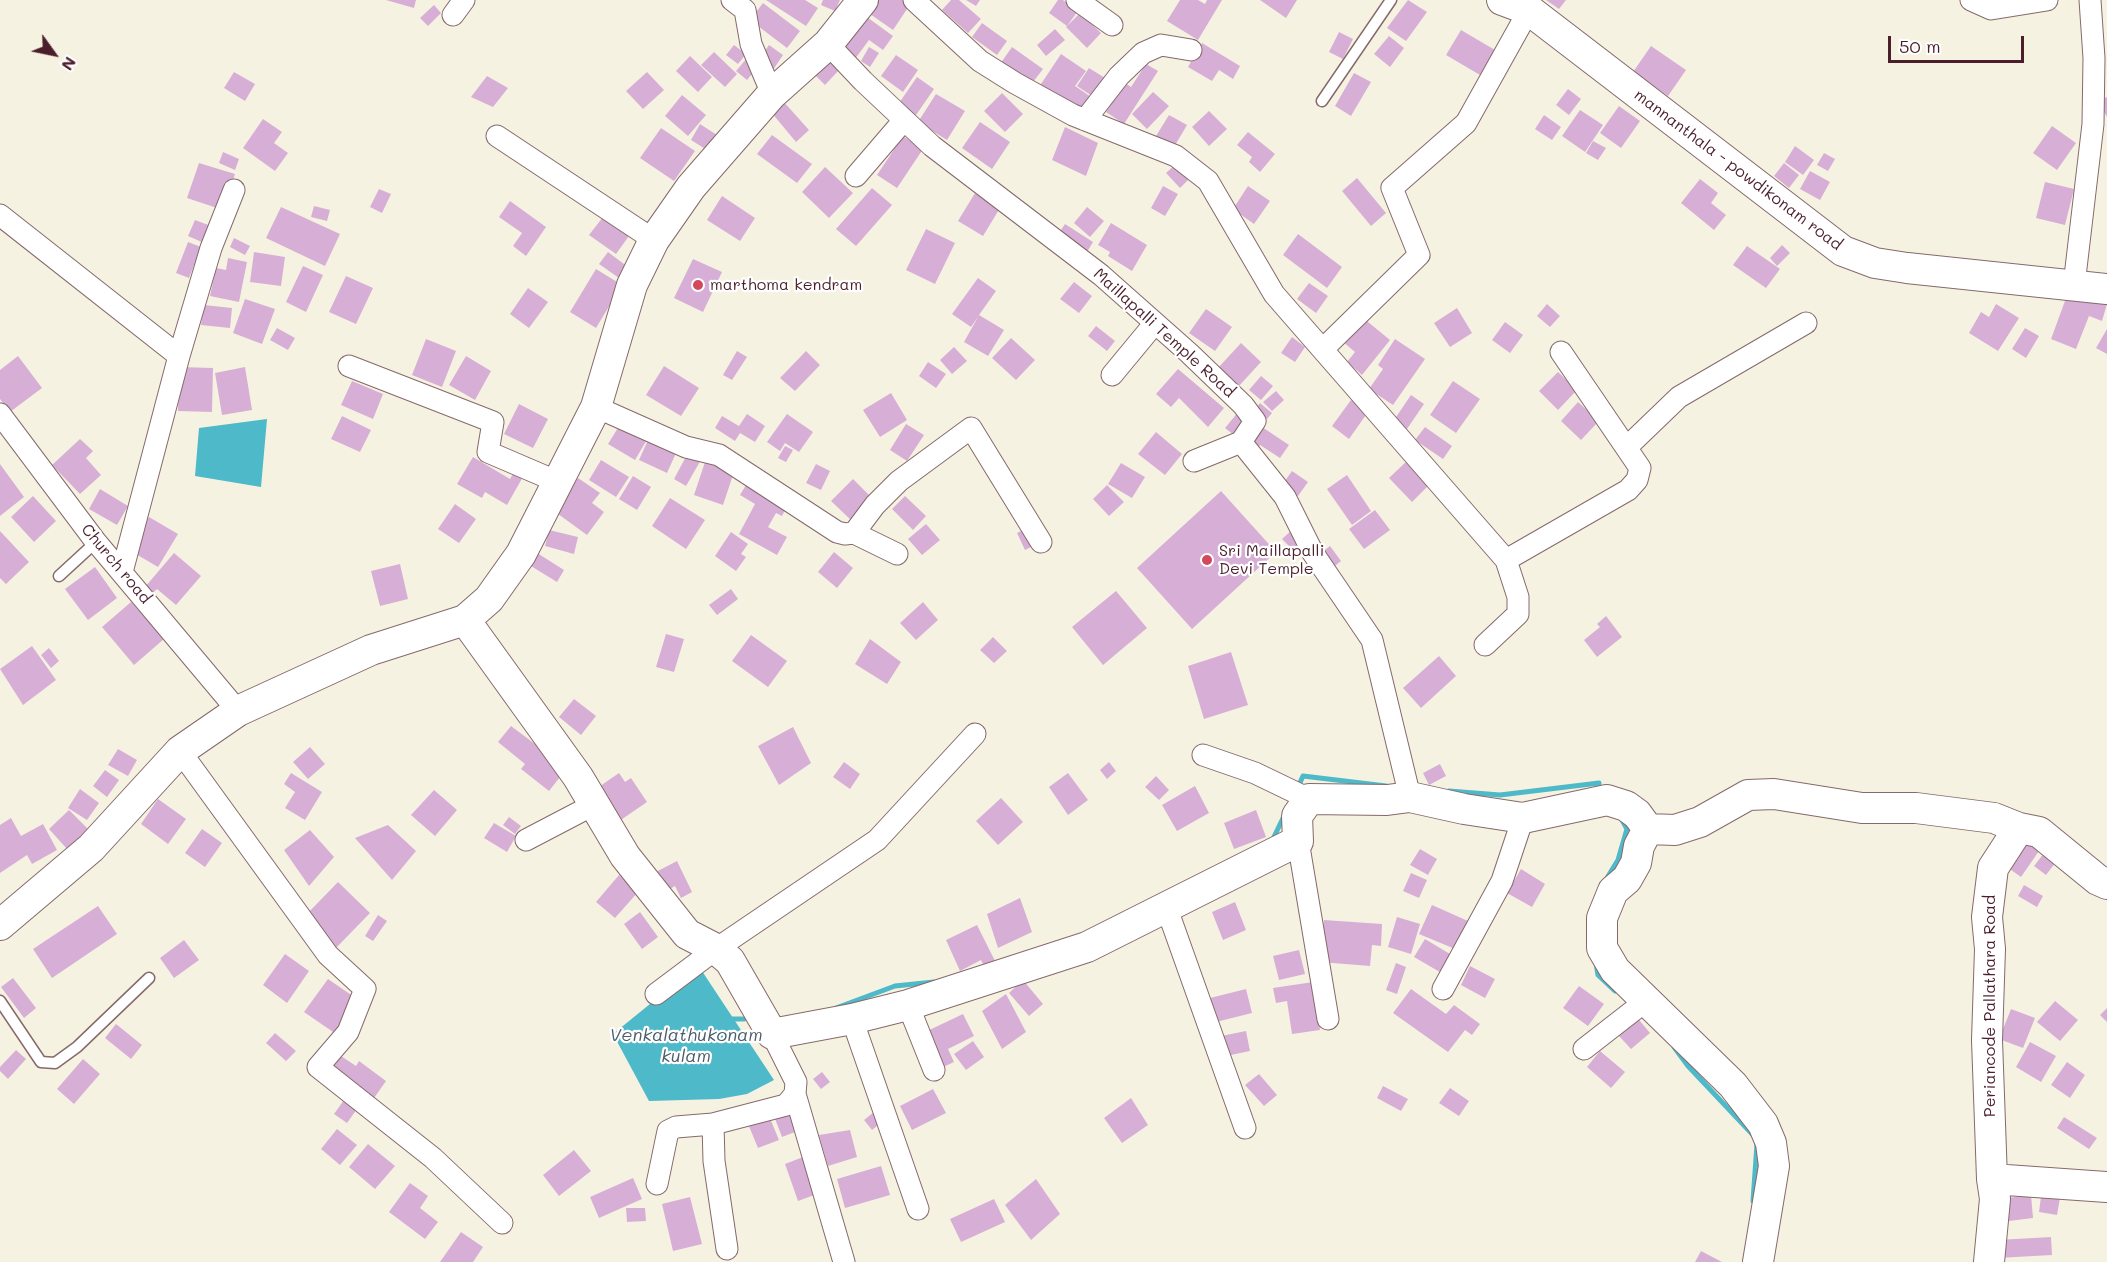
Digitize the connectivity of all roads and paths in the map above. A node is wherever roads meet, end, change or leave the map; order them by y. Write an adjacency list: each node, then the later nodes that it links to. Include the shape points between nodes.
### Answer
1 (863, 0): 11 (main road)
2 (914, 0): 16 (street, via 980,62)
3 (1077, 0): 10 (street)
4 (1391, 0): 14 (lane)
5 (1971, 0): 6 (street, via 1991,9)
6 (2047, 0)
7 (2090, 0): 22 (street, via 2093,124)
8 (744, 3): 13 (street, via 751,44)
9 (1522, 3): 22 (main road, mannanthala - powdikonam road, via 1843,251 1875,263 1907,268); 26 (street, via 1467,123 1392,188 1419,255)
10 (1112, 25)
11 (828, 44): 13 (main road); 15 (street, Maillapalli Temple Road)
12 (1191, 50): 16 (street, via 1161,45 1143,53 1119,76)
13 (772, 93): 21 (main road, via 691,187)
14 (1322, 101)
15 (904, 120): 18 (street); 24 (street, Maillapalli Temple Road, via 932,146 1101,275)
16 (1085, 120): 26 (street, via 1176,156 1208,182 1274,294)
17 (497, 136): 21 (street)
18 (856, 176)
19 (234, 190): 28 (street, via 211,248)
20 (0, 215): 28 (street)
21 (654, 240): 31 (main road, via 632,285)
22 (2074, 285): 23 (main road, mannanthala - powdikonam road)
23 (2107, 289)
24 (1155, 323): 30 (street); 33 (street, Maillapalli Temple Road, via 1243,405 1255,421)
25 (1806, 323): 34 (street, via 1679,397)
26 (1323, 349): 41 (street)
27 (1561, 352): 34 (street)
28 (179, 356): 42 (street)
29 (349, 366): 36 (street, via 493,422 488,452)
30 (1112, 375)
31 (596, 407): 36 (main road); 37 (street, via 686,447 719,455 837,532)
32 (0, 414): 38 (street, Church road)
33 (1241, 442): 35 (street); 50 (street, via 1285,497 1313,553 1372,640)
34 (1627, 447): 41 (street, via 1640,468 1637,480 1628,490)
35 (1194, 461)
36 (558, 482): 44 (main road, via 506,579)
37 (854, 533): 39 (street, via 899,481 971,428); 40 (street)
38 (96, 542): 42 (street, Church road); 43 (lane)
39 (1041, 542)
40 (897, 554)
41 (1506, 560): 45 (street, via 1518,597 1518,614)
42 (122, 572): 46 (street, Church road)
43 (59, 576)
44 (465, 620): 46 (main road, via 371,650); 52 (main road, via 578,777)
45 (1485, 645)
46 (238, 711): 48 (main road)
47 (975, 734): 61 (street, via 877,840)
48 (180, 751): 60 (main road, via 91,848); 80 (street, via 328,955 365,989 348,1032 318,1067 433,1158)
49 (1203, 755): 51 (street, via 1255,773)
50 (1410, 797): 51 (main road); 53 (main road)
51 (1309, 799): 57 (main road, via 1297,816)
52 (593, 804): 56 (street); 61 (main road, via 625,856 687,934)
53 (1523, 818): 55 (main road, via 1607,800 1626,806); 63 (street, via 1502,881)
54 (2019, 828): 55 (main road, via 1994,818 1916,808 1862,808 1774,794 1748,795 1700,822 1675,830); 58 (main road, via 2039,832); 76 (main road, Periancode Pallathara Road, via 1993,868 1987,917)
55 (1648, 829): 65 (main road, via 1636,863 1627,879 1613,891 1602,918 1602,948 1615,970)
56 (526, 840)
57 (1298, 841): 59 (main road); 68 (street)
58 (2107, 884)
59 (1167, 909): 67 (main road, via 1087,947); 75 (street)
60 (0, 925)
61 (716, 949): 64 (street); 70 (main road, via 730,960)
62 (149, 978): 66 (lane, via 55,1063 41,1062)
63 (1443, 989)
64 (656, 994)
65 (1647, 1000): 71 (street); 83 (main road, via 1733,1085 1763,1124 1774,1166)
66 (0, 1001)
67 (908, 1005): 69 (main road); 72 (street)
68 (1328, 1019)
69 (852, 1020): 70 (main road); 79 (street)
70 (772, 1034): 73 (street, via 796,1082)
71 (1584, 1049)
72 (934, 1070)
73 (795, 1094): 74 (street, via 786,1105); 82 (street)
74 (713, 1124): 77 (street, via 668,1131); 81 (street, via 714,1161)
75 (1245, 1128)
76 (1992, 1179): 78 (main road); 84 (main road, Periancode Pallathara Road, via 1995,1199)
77 (657, 1184)
78 (2107, 1187)
79 (918, 1209)
80 (502, 1222)
81 (727, 1249)
82 (844, 1262)
83 (1758, 1262)
84 (1989, 1262)

